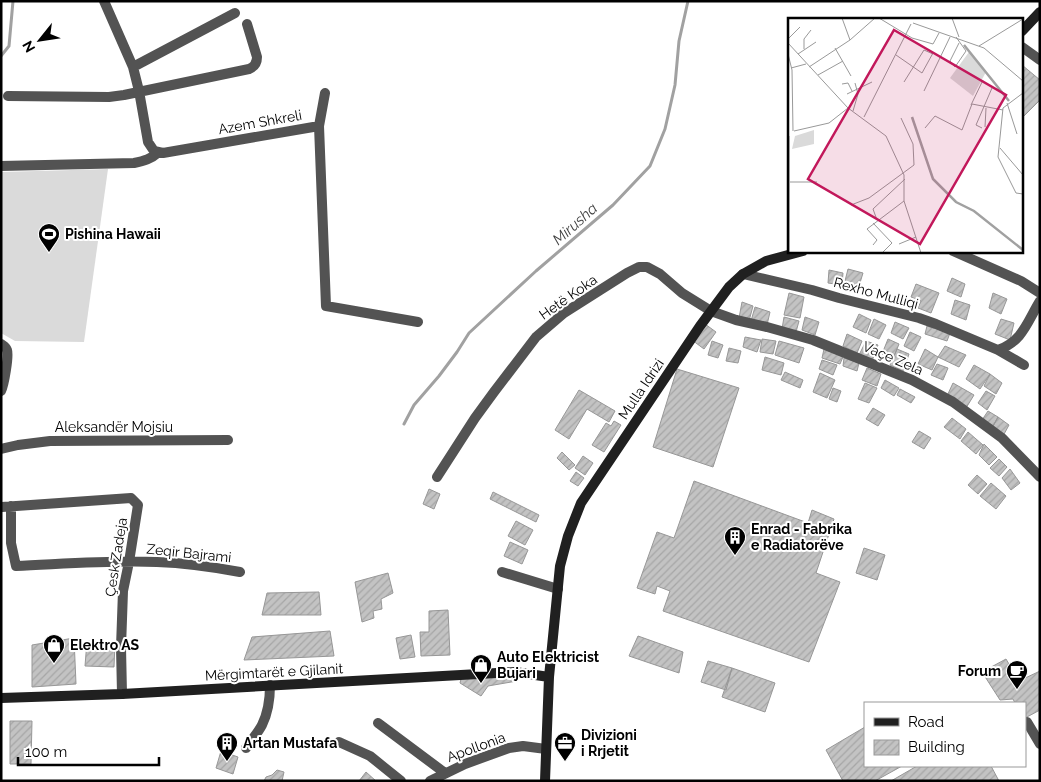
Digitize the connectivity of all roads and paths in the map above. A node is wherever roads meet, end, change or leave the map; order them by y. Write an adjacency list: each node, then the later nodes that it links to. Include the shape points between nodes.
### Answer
1 (104, 1): 8 (street)
2 (1040, 12): 5 (street)
3 (235, 13): 8 (street)
4 (247, 24): 9 (street, via 257,57 251,68)
5 (1024, 29)
6 (1024, 48): 7 (street)
7 (1040, 60)
8 (133, 67): 9 (street)
9 (139, 91): 11 (street, via 108,97); 13 (street, via 148,142 154,151)
10 (325, 93): 12 (street)
11 (8, 96)
12 (319, 126): 13 (street, Azem Shkreli, via 163,154); 21 (street, Azem Shkreli, via 326,306)
13 (159, 152): 14 (street, via 151,159 134,163)
14 (1, 166)
15 (799, 252): 17 (street, Mulla Idrizi, via 766,260)
16 (955, 252): 18 (street, via 1021,281)
17 (743, 274): 20 (street, Mulla Idrizi); 23 (street, Rexho Mulliqi, via 919,318)
18 (1040, 294)
19 (1040, 301): 23 (street, via 1023,332 1008,346)
20 (711, 311): 28 (street, Hetë Koka, via 647,267 627,273 564,313 536,337 475,418); 29 (street, Vaçe Zela, via 813,340 912,380 953,402 1002,438); 34 (street, Mulla Idrizi, via 581,503 560,566)
21 (418, 322)
22 (1, 344): 25 (street, via 7,350)
23 (998, 350): 24 (street, Rexho Mulliqi)
24 (1024, 365)
25 (1, 391)
26 (228, 440): 27 (street, Aleksandër Mojsiu, via 50,441)
27 (1, 449)
28 (436, 477)
29 (1040, 477)
30 (6, 506): 31 (street, Zeqir Bajrami, via 16,566); 31 (street, Çesk Zadeja, via 131,498 138,504)
31 (129, 562): 32 (street, Zeqir Bajrami, via 204,565); 37 (street, Çesk Zadeja, via 123,592)
32 (240, 572)
33 (502, 572): 34 (street)
34 (558, 589): 35 (street, Mulla Idrizi)
35 (549, 677): 36 (street, Mërgimtarët e Gjilanit, via 515,672); 44 (street, Mulla Idrizi)
36 (270, 685): 37 (street, Mërgimtarët e Gjilanit); 43 (street, via 267,712)
37 (122, 694): 38 (street, Mërgimtarët e Gjilanit)
38 (1, 698)
39 (1027, 722): 42 (street)
40 (378, 724): 45 (street, Apollonia)
41 (339, 742): 46 (street, via 370,756)
42 (1040, 744)
43 (246, 748)
44 (546, 749): 45 (street, Apollonia, via 509,748); 48 (street, Mulla Idrizi)
45 (445, 773): 47 (street, Apollonia)
46 (401, 781)
47 (430, 781)
48 (545, 781)

